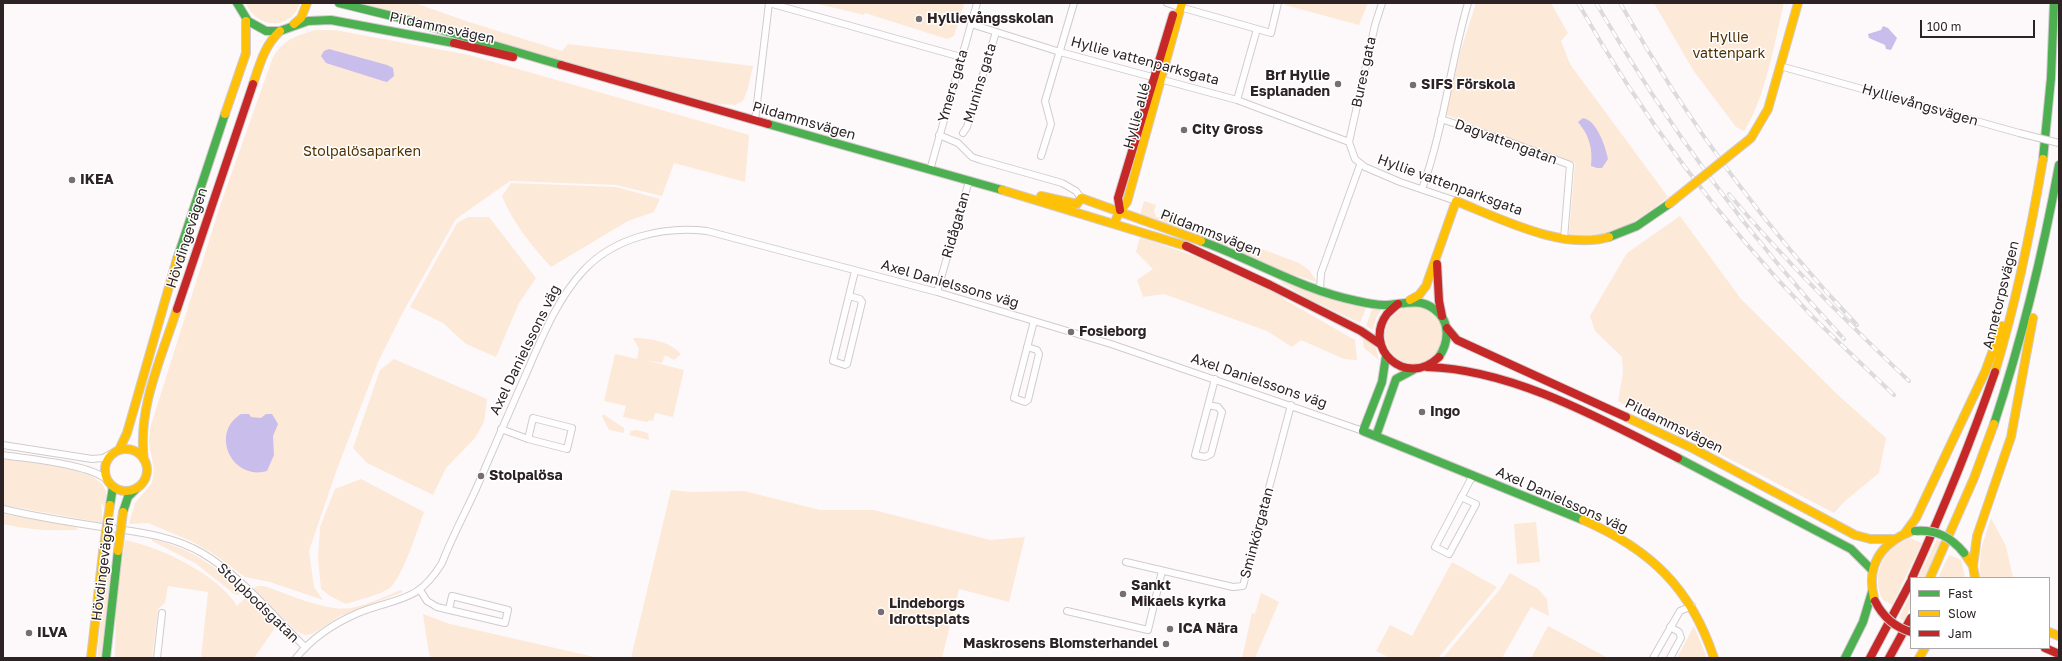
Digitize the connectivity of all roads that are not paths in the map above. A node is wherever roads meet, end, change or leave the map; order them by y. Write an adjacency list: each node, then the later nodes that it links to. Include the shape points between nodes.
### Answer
1 (237, 3): 14 (main road)
2 (307, 3): 16 (main road, Pildammsvägen, via 301,18)
3 (338, 3): 23 (main road, Pildammsvägen, via 404,19)
4 (769, 3): 21 (street); 26 (street)
5 (977, 3): 15 (street, Ymers gata)
6 (1074, 3): 20 (street)
7 (1167, 3): 13 (street)
8 (1278, 3): 17 (street, via 1271,33)
9 (1382, 3): 30 (street, Bures gata, via 1374,25)
10 (1468, 3): 27 (street, via 1457,39)
11 (1798, 3): 22 (main road, Hyllie vattenparksgata)
12 (2054, 3): 42 (main road, Annetorpsvägen, via 2048,117)
13 (1179, 5): 17 (street); 24 (main road, Hyllie allé)
14 (246, 21): 18 (main road, Pildammsvägen, via 261,30); 69 (main road, Hövdingevägen, via 246,53 185,231 127,433)
15 (971, 24): 19 (street, Hyllie vattenparksgata); 21 (street, Ymers gata)
16 (293, 25): 18 (main road, Pildammsvägen); 23 (main road, Pildammsvägen, via 321,19 345,22 423,36)
17 (1257, 28): 25 (street)
18 (280, 31): 71 (main road, Hövdingevägen, via 265,48 169,334 143,425 141,445)
19 (996, 32): 20 (street, Hyllie vattenparksgata); 28 (street, Munins gata)
20 (1060, 52): 24 (street, Hyllie vattenparksgata); 32 (street, via 1045,101 1050,124)
21 (961, 57): 29 (street, Ymers gata)
22 (1780, 66): 31 (street, Hyllievångsvägen, bridge); 44 (main road, Hyllie vattenparksgata, bridge, via 1768,109 1751,138 1669,204 1624,233 1596,240)
23 (584, 72): 26 (main road, Pildammsvägen)
24 (1157, 78): 25 (street, Hyllie vattenparksgata); 41 (main road, Hyllie allé, via 1127,202)
25 (1237, 100): 30 (street, Hyllie vattenparksgata)
26 (755, 120): 35 (main road, Pildammsvägen)
27 (1441, 120): 37 (street); 44 (street, Dagvattengatan, via 1570,165)
28 (963, 133)
29 (939, 135): 35 (street, Ymers gata); 39 (street, via 958,143 972,157 1062,183 1076,191)
30 (1349, 142): 33 (street, Hyllie vattenparksgata, via 1352,153)
31 (2059, 143)
32 (1041, 156)
33 (1360, 165): 37 (street, Hyllie vattenparksgata); 48 (street, via 1321,273)
34 (2059, 165): 46 (main road)
35 (930, 170): 36 (main road, Pildammsvägen)
36 (968, 181): 38 (main road, Pildammsvägen); 49 (street, Ridågatan)
37 (1422, 189): 40 (street, Hyllie vattenparksgata)
38 (1017, 194): 39 (main road, Pildammsvägen, via 1077,204); 43 (main road, Pildammsvägen)
39 (1081, 198): 41 (main road, Pildammsvägen)
40 (1456, 201): 44 (main road, Hyllie vattenparksgata); 45 (main road)
41 (1120, 210): 43 (main road, Hyllie allé); 48 (main road, Pildammsvägen, via 1155,226 1208,244 1282,277)
42 (2032, 222): 78 (main road, via 2007,313 1985,372 1916,518); 84 (main road, Annetorpsvägen, via 2017,295 1985,403 1949,498)
43 (1114, 224): 56 (main road, Pildammsvägen, via 1185,246 1227,264 1361,331)
44 (1564, 239)
45 (1436, 258): 51 (main road, via 1426,286 1419,295); 53 (main road)
46 (2042, 259): 81 (main road, via 2011,437 1977,536); 85 (main road, via 2022,340 1990,440 1970,492)
47 (855, 271): 49 (street, Axel Danielssons väg); 50 (street); 64 (street, Axel Danielssons väg, via 706,231 664,231 646,234 627,242 585,269 565,294)
48 (1320, 290): 52 (main road, Pildammsvägen, via 1357,301 1381,305)
49 (937, 292): 54 (street, Axel Danielssons väg)
50 (849, 296): 50 (street, via 833,361 845,365 862,302)
51 (1409, 301): 52 (main road, Pildammsvägen); 53 (main road, Pildammsvägen, via 1428,304)
52 (1398, 304): 56 (main road, Pildammsvägen, via 1382,321)
53 (1442, 317): 55 (main road, Pildammsvägen)
54 (1034, 321): 57 (street); 61 (street, Axel Danielssons väg)
55 (1446, 326): 59 (main road, Pildammsvägen, via 1446,346 1438,359); 79 (main road, Pildammsvägen, via 1457,340 1694,449 1855,535 1870,539)
56 (1380, 344): 58 (main road, Pildammsvägen)
57 (1027, 347): 57 (street, via 1014,398 1025,402 1028,400 1039,354 1037,350)
58 (1386, 356): 60 (main road, Pildammsvägen, via 1403,368); 65 (main road, via 1382,382)
59 (1425, 367): 60 (main road, Pildammsvägen); 82 (main road, Pildammsvägen, via 1465,370 1495,377 1536,391 1607,423 1675,455 1852,549)
60 (1414, 370): 66 (main road, via 1396,379)
61 (1215, 379): 62 (street); 63 (street, Axel Danielssons väg)
62 (1208, 405): 62 (street, via 1195,455 1205,457 1211,454 1222,412 1218,407)
63 (1291, 405): 65 (street, Axel Danielssons väg); 83 (street, Sminkörgatan, via 1243,586 1233,587)
64 (501, 429): 67 (street); 88 (street, Axel Danielssons väg, via 442,563 432,579)
65 (1363, 431): 66 (main road, Axel Danielssons väg)
66 (1376, 436): 72 (main road, Axel Danielssons väg)
67 (528, 439): 67 (street, via 567,449 572,428 533,418)
68 (3, 445): 69 (street, via 92,459 103,458)
69 (115, 452): 71 (main road, via 133,450); 73 (main road, Hövdingevägen, via 106,463)
70 (3, 455): 73 (street, via 87,469)
71 (144, 460): 75 (main road, Hövdingevägen, via 145,479)
72 (1473, 474): 76 (street); 90 (main road, Axel Danielssons väg, via 1611,533 1652,560 1673,581)
73 (107, 480): 74 (main road)
74 (113, 487): 75 (main road, via 125,491); 101 (main road, Hövdingevägen, bridge)
75 (136, 488): 102 (main road, Hövdingevägen, bridge, via 128,497 123,512)
76 (1461, 497): 76 (street, via 1435,547 1449,554 1476,504)
77 (3, 509): 97 (street, Stolpbodsgatan, via 36,517 137,532 186,545 221,566)
78 (1905, 533): 79 (main road, Pildammsvägen); 81 (main road, Pildammsvägen, bridge, via 1929,530 1943,534 1955,542)
79 (1894, 539): 82 (main road, Pildammsvägen, via 1878,555)
80 (1126, 562): 83 (street)
81 (1972, 566): 86 (main road, Pildammsvägen)
82 (1872, 570): 89 (main road, Pildammsvägen)
83 (1165, 571): 92 (street, via 1148,630)
84 (1912, 577)
85 (1930, 577)
86 (1975, 577)
87 (1910, 583): 109 (main road)
88 (420, 590): 91 (street, via 427,601); 97 (street, Axel Danielssons väg, via 394,603 340,622)
89 (1873, 596): 96 (main road, bridge, via 1886,619 1902,630); 108 (main road)
90 (1692, 606): 95 (street, via 1680,611); 107 (main road, Axel Danielssons väg)
91 (449, 610): 91 (street, via 505,623 508,610 452,596)
92 (1067, 611)
93 (162, 613): 103 (street)
94 (1910, 620): 110 (main road)
95 (1670, 627): 105 (street); 106 (street, via 1679,632 1681,638)
96 (1910, 632)
97 (305, 648): 104 (street, Axel Danielssons väg)
98 (1924, 649): 111 (main road)
99 (2047, 649): 100 (main road)
100 (2059, 654)
101 (91, 658)
102 (106, 658)
103 (157, 658)
104 (296, 658)
105 (1653, 658)
106 (1670, 658)
107 (1714, 658)
108 (1845, 658)
109 (1870, 658)
110 (1889, 658)
111 (1919, 658)

